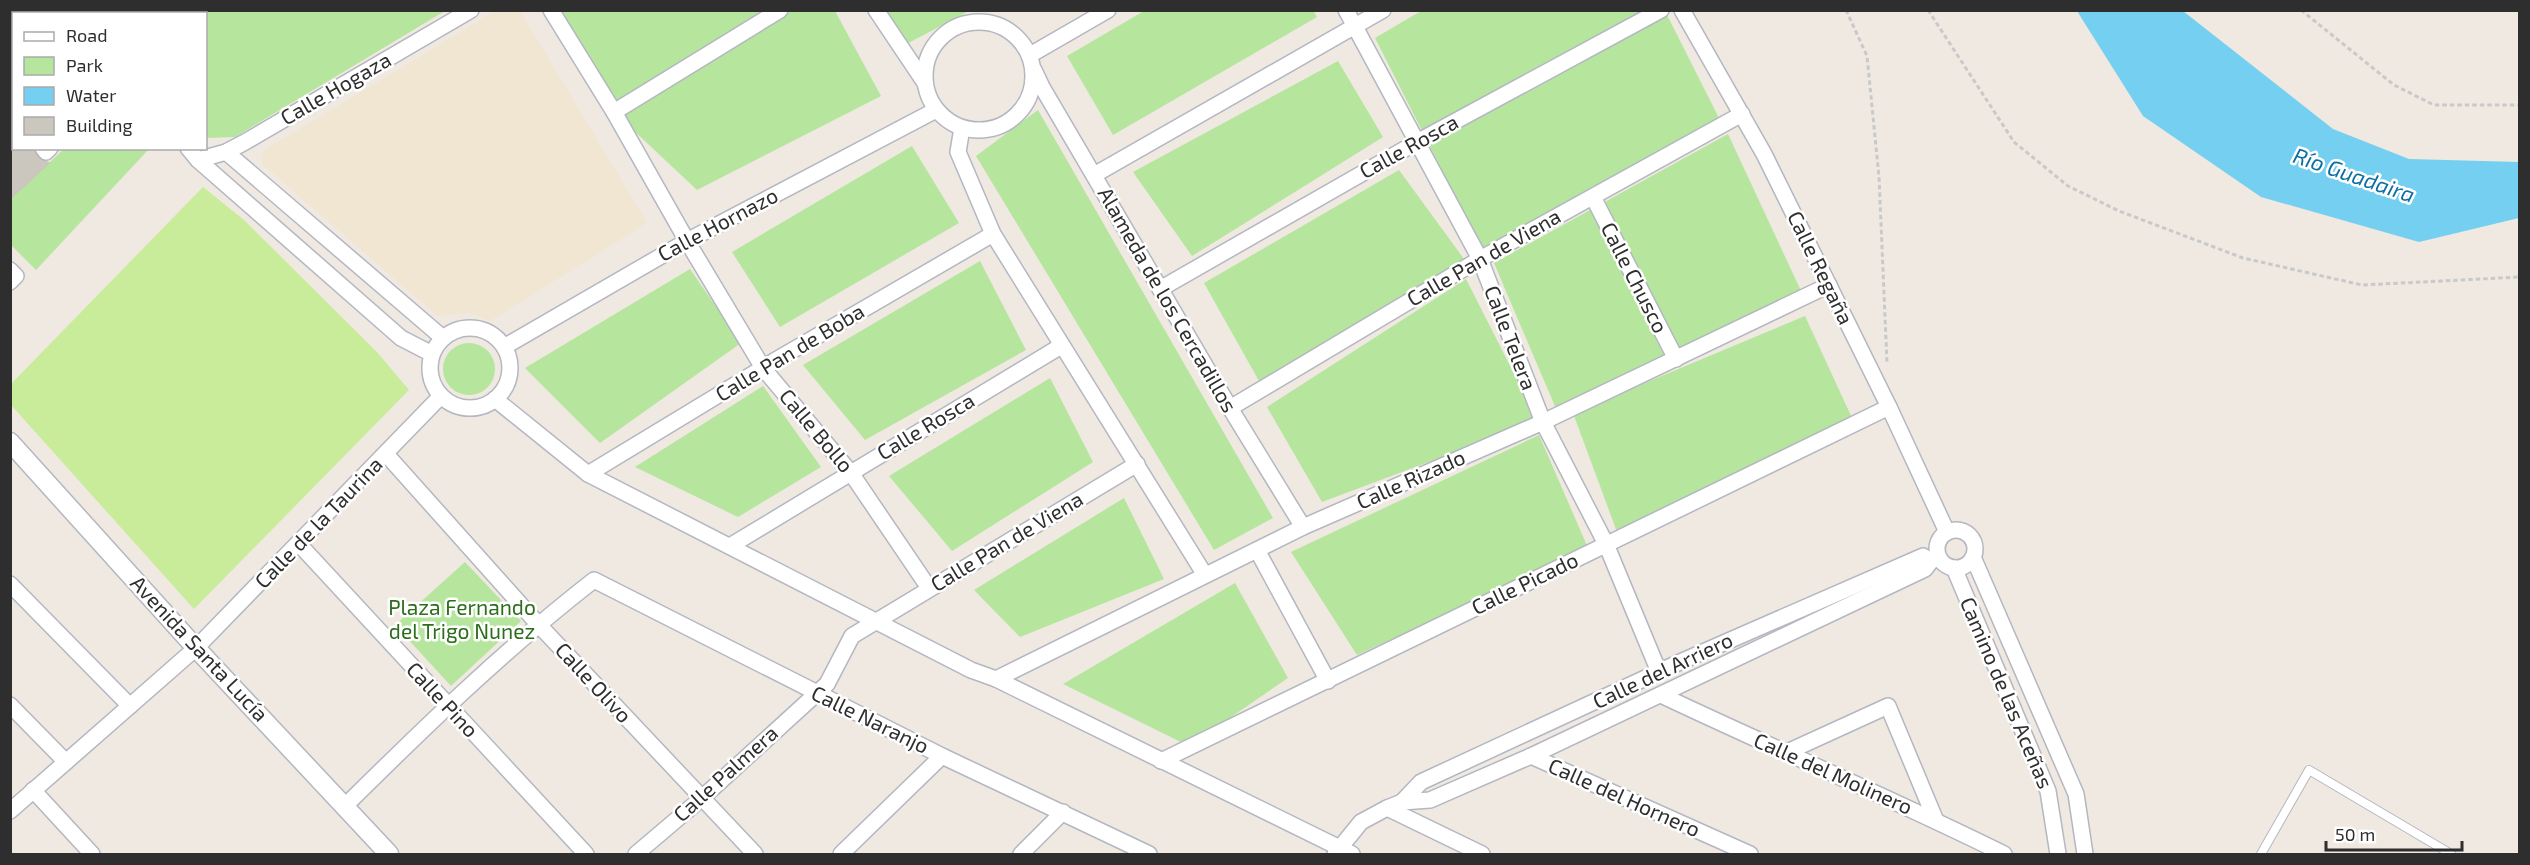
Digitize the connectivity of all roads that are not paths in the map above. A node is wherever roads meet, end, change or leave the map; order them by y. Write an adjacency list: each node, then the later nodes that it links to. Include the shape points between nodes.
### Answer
1 (471, 10): 20 (street, Calle Hogaza)
2 (550, 10): 16 (street, Calle Bollo)
3 (780, 10): 16 (street)
4 (876, 10): 14 (street)
5 (993, 10): 11 (street)
6 (1107, 10): 13 (street)
7 (1346, 10): 12 (street, Calle Telera)
8 (1383, 10): 12 (street)
9 (1661, 10): 19 (street, Calle Rosca)
10 (1682, 10): 17 (street, Calle Regaña)
11 (1002, 26): 13 (street, via 1020,39); 14 (street, via 983,21 962,23 945,33 928,56)
12 (1355, 27): 19 (street, Calle Telera); 22 (street)
13 (1032, 63): 18 (street, via 1033,87 1016,117 1000,127 981,131); 22 (street, Alameda de los Cercadillos)
14 (925, 83): 15 (street)
15 (936, 110): 18 (street); 25 (street, Calle Hornazo)
16 (614, 112): 25 (street, Calle Bollo)
17 (1742, 114): 23 (street, Calle Pan de Viena); 29 (street, Calle Regaña)
18 (962, 128): 24 (street, via 958,152)
19 (1417, 142): 26 (street, Calle Telera); 30 (street, Calle Rosca)
20 (226, 152): 21 (street, Calle Hogaza); 31 (street)
21 (193, 154): 34 (street, via 401,338)
22 (1094, 175): 30 (street, Alameda de los Cercadillos)
23 (1593, 197): 26 (street, Calle Pan de Viena); 35 (street, Calle Chusco)
24 (993, 234): 32 (street); 36 (street, Calle Pan de Boba)
25 (687, 241): 33 (street, Calle Hornazo); 36 (street, Calle Bollo)
26 (1480, 259): 40 (street, Calle Pan de Viena); 41 (street, Calle Telera)
27 (10, 270): 28 (street, via 16,276)
28 (10, 282)
29 (1829, 285): 35 (street, Calle Rizado); 39 (street, Calle Regaña)
30 (1160, 289): 40 (street, Alameda de los Cercadillos)
31 (443, 338): 33 (street, via 469,328 483,330); 34 (street)
32 (1061, 346): 44 (street); 45 (street, Calle Rosca)
33 (504, 347): 38 (street, via 510,375)
34 (432, 354): 37 (street, via 430,373)
35 (1676, 359): 41 (street, Calle Rizado)
36 (764, 368): 45 (street, Calle Bollo); 46 (street, Calle Pan de Boba)
37 (441, 396): 38 (street, via 468,408); 43 (street, Calle de la Taurina)
38 (495, 399): 46 (street)
39 (1889, 407): 48 (street, Calle Regaña); 50 (street, Calle Picado)
40 (1230, 408): 47 (street, Alameda de los Cercadillos)
41 (1543, 422): 47 (street, Calle Rizado); 50 (street, Calle Telera)
42 (10, 442): 61 (street, Avenida Santa Lucía)
43 (387, 454): 49 (street, Calle de la Taurina); 60 (street, Calle Olivo)
44 (1137, 464): 56 (street); 58 (street, Calle Pan de Viena)
45 (851, 473): 51 (street, Calle Rosca); 58 (street, Calle Bollo)
46 (588, 474): 51 (street)
47 (1303, 527): 52 (street, Calle Rizado)
48 (1947, 532): 53 (street, via 1959,530 1970,536 1975,547); 54 (street, via 1939,541)
49 (299, 544): 61 (street, Calle de la Taurina); 68 (street, Calle Pino)
50 (1606, 544): 62 (street, Calle Telera); 64 (street, Calle Picado)
51 (730, 546): 59 (street)
52 (1257, 550): 56 (street, Calle Rizado); 64 (street)
53 (1973, 557): 55 (street, via 1963,567); 96 (street, via 2076,794)
54 (1935, 560): 55 (street); 62 (street, Calle del Arriero, via 1923,556); 66 (street, Calle del Arriero, via 1925,569)
55 (1954, 568): 95 (street, Camino de las Aceñas, via 2048,791)
56 (1205, 575): 63 (street, Calle Rizado)
57 (10, 584): 69 (street)
58 (929, 588): 59 (street, Calle Pan de Viena)
59 (876, 620): 63 (street); 65 (street, Calle Pan de Viena, via 852,636 827,684)
60 (538, 624): 65 (street, Calle Naranjo, via 594,580); 68 (street); 76 (street, Calle Olivo)
61 (196, 648): 69 (street, Calle de la Taurina); 78 (street, Avenida Santa Lucía)
62 (1659, 672): 77 (street, Calle del Arriero, via 1421,782)
63 (996, 679): 73 (street)
64 (1328, 681): 73 (street, Calle Picado)
65 (815, 693): 71 (street, Calle Naranjo); 76 (street, Calle Palmera)
66 (1661, 695): 70 (street, Calle del Molinero); 72 (street, Calle del Arriero)
67 (10, 705): 74 (street)
68 (447, 705): 78 (street); 86 (street, Calle Pino)
69 (130, 706): 74 (street, Calle de la Taurina)
70 (1785, 753): 81 (street, Calle del Molinero); 81 (street, via 1888,706)
71 (942, 756): 80 (street, Calle Naranjo); 89 (street)
72 (1531, 756): 77 (street, Calle del Arriero, via 1430,800); 93 (street, Calle del Hornero)
73 (1161, 761): 82 (street)
74 (66, 762): 75 (street, Calle de la Taurina)
75 (33, 790): 79 (street, Calle de la Taurina); 84 (street)
76 (702, 798): 87 (street, Calle Palmera); 88 (street, Calle Olivo)
77 (1394, 805): 82 (street, Calle del Arriero, via 1361,822); 92 (street)
78 (345, 806): 85 (street, Avenida Santa Lucía)
79 (10, 811)
80 (1063, 812): 90 (street); 91 (street, Calle Naranjo)
81 (1936, 821): 94 (street, Calle del Molinero)
82 (1343, 852)
83 (2441, 852): 97 (lane, via 2309,770); 98 (lane)
84 (92, 855)
85 (389, 855)
86 (586, 855)
87 (636, 855)
88 (755, 855)
89 (841, 855)
90 (1021, 855)
91 (1149, 855)
92 (1482, 855)
93 (1750, 855)
94 (2004, 855)
95 (2058, 855)
96 (2085, 855)
97 (2261, 855)
98 (2451, 855)

